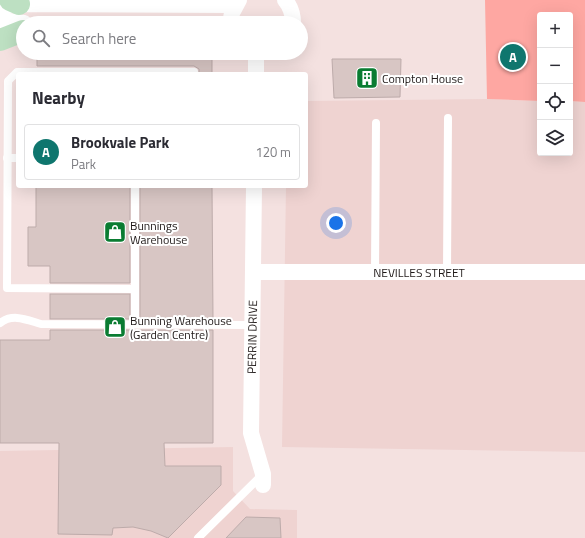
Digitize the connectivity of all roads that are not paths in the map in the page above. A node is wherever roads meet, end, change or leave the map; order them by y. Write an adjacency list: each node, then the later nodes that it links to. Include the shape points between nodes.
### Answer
1 (285, 0): 6 (street)
2 (145, 3): 3 (street); 4 (street)
3 (237, 3): 5 (street)
4 (13, 8): 7 (street)
5 (231, 16)
6 (293, 16)
7 (0, 20)
8 (16, 34): 9 (main road)
9 (0, 40)
10 (256, 60): 13 (street)
11 (17, 72): 12 (lane)
12 (194, 72)
13 (256, 72)
14 (16, 73): 17 (lane, via 8,81)
15 (448, 118): 23 (lane)
16 (376, 122): 22 (lane)
17 (7, 158): 18 (lane); 25 (lane, via 7,288)
18 (16, 158)
19 (135, 188): 25 (lane)
20 (254, 188): 21 (street, PERRIN DRIVE)
21 (253, 272): 22 (street, NEVILLES STREET); 28 (street, PERRIN DRIVE)
22 (375, 272): 23 (street, NEVILLES STREET)
23 (447, 272): 24 (street, NEVILLES STREET)
24 (585, 272)
25 (135, 289): 27 (lane)
26 (0, 323): 27 (lane, via 12,318 21,318 41,324)
27 (135, 324): 28 (lane)
28 (252, 325): 29 (street, PERRIN DRIVE, via 251,434)
29 (263, 480): 30 (lane)
30 (198, 538)

